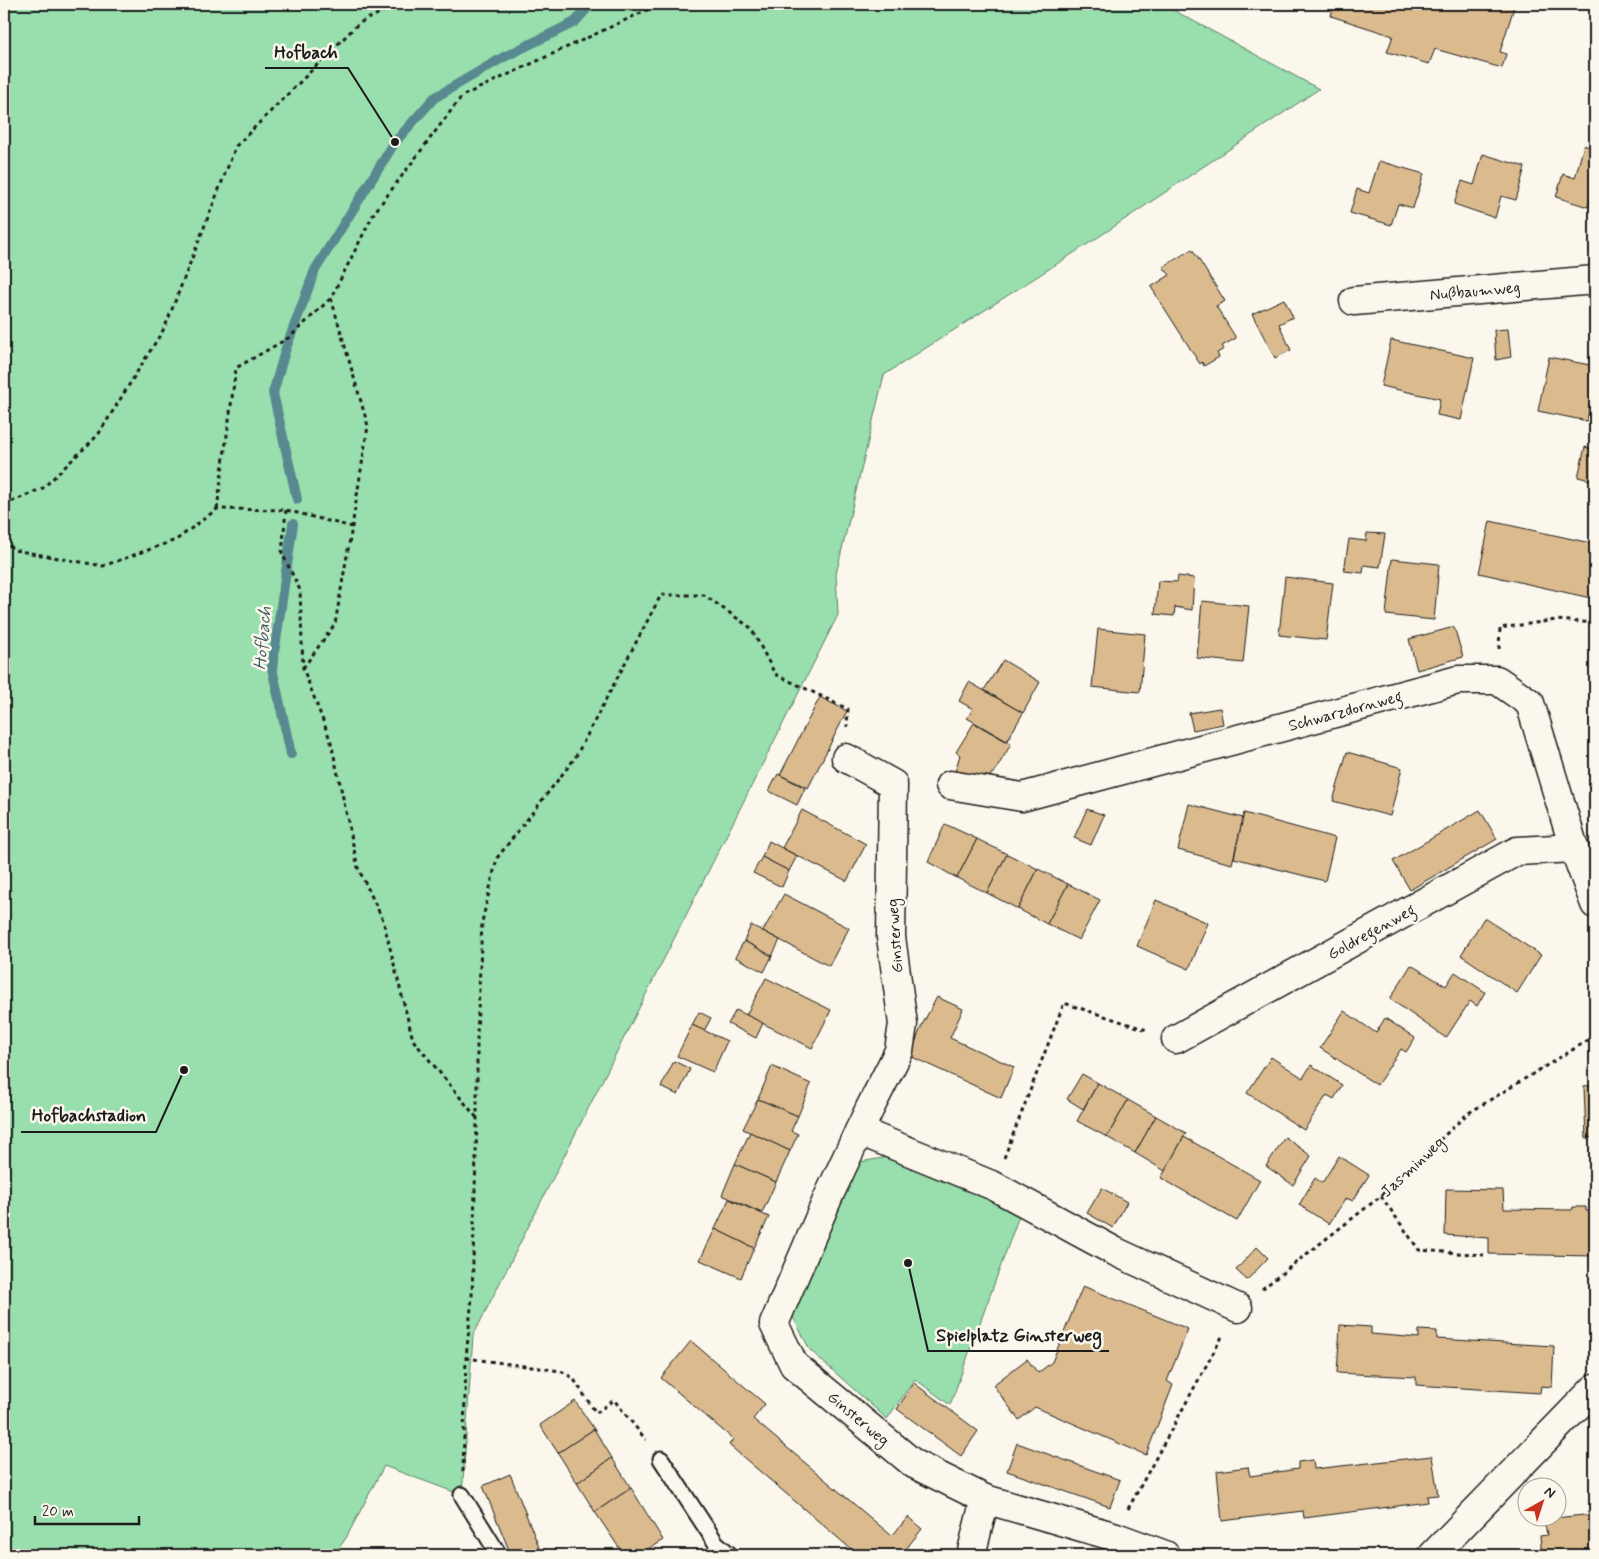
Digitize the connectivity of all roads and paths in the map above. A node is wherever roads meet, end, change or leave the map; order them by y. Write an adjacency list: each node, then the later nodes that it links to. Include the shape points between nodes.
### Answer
1 (399, 4): 6 (path, via 359,23 236,146 165,327 98,435 44,488)
2 (660, 4): 4 (path, via 462,96 374,213)
3 (1595, 280): 5 (street, Nußbaumweg)
4 (332, 298): 7 (path, via 290,337 236,368); 9 (path, via 368,426)
5 (1354, 301)
6 (4, 505)
7 (217, 508): 8 (path); 10 (path, via 176,540 103,566 14,550)
8 (286, 510): 9 (path); 12 (path, via 282,553 300,590)
9 (352, 527): 12 (path, via 334,624)
10 (4, 539)
11 (1595, 623): 13 (path, via 1556,620 1500,628)
12 (303, 668): 20 (path, via 331,742 358,868 383,920 413,1040)
13 (1496, 680): 15 (street, Schwarzdornweg, via 1458,680 1022,797); 16 (street, via 1530,703)
14 (846, 758): 20 (path, via 848,709 775,674 751,628 704,595 661,595 575,758 497,858 482,922); 21 (street, Ginsterweg, via 893,784 891,937 903,1024 900,1051)
15 (950, 785)
16 (1574, 848): 17 (street); 19 (street, Goldregenweg, via 1517,851)
17 (1595, 904)
18 (1595, 1036): 23 (path, Jasminweg, via 1467,1114)
19 (1176, 1039): 22 (path, via 1064,1003)
20 (477, 1119): 26 (path, via 472,1297)
21 (859, 1132): 22 (street); 30 (street, Ginsterweg, via 774,1324 794,1364 914,1464)
22 (994, 1186): 25 (street, via 1114,1251)
23 (1381, 1196): 24 (path, via 1419,1250); 25 (path, Jasminweg)
24 (1484, 1255)
25 (1238, 1308): 31 (path, Jasminweg)
26 (466, 1358): 28 (path, via 561,1371 574,1378 596,1412 614,1400); 29 (path)
27 (1595, 1388): 36 (street)
28 (661, 1459): 33 (lane, via 716,1543)
29 (462, 1495): 32 (lane)
30 (984, 1499): 34 (street); 35 (street, Ginsterweg, via 1116,1537)
31 (1131, 1501)
32 (499, 1555)
33 (730, 1555)
34 (971, 1555)
35 (1165, 1555)
36 (1433, 1555)

